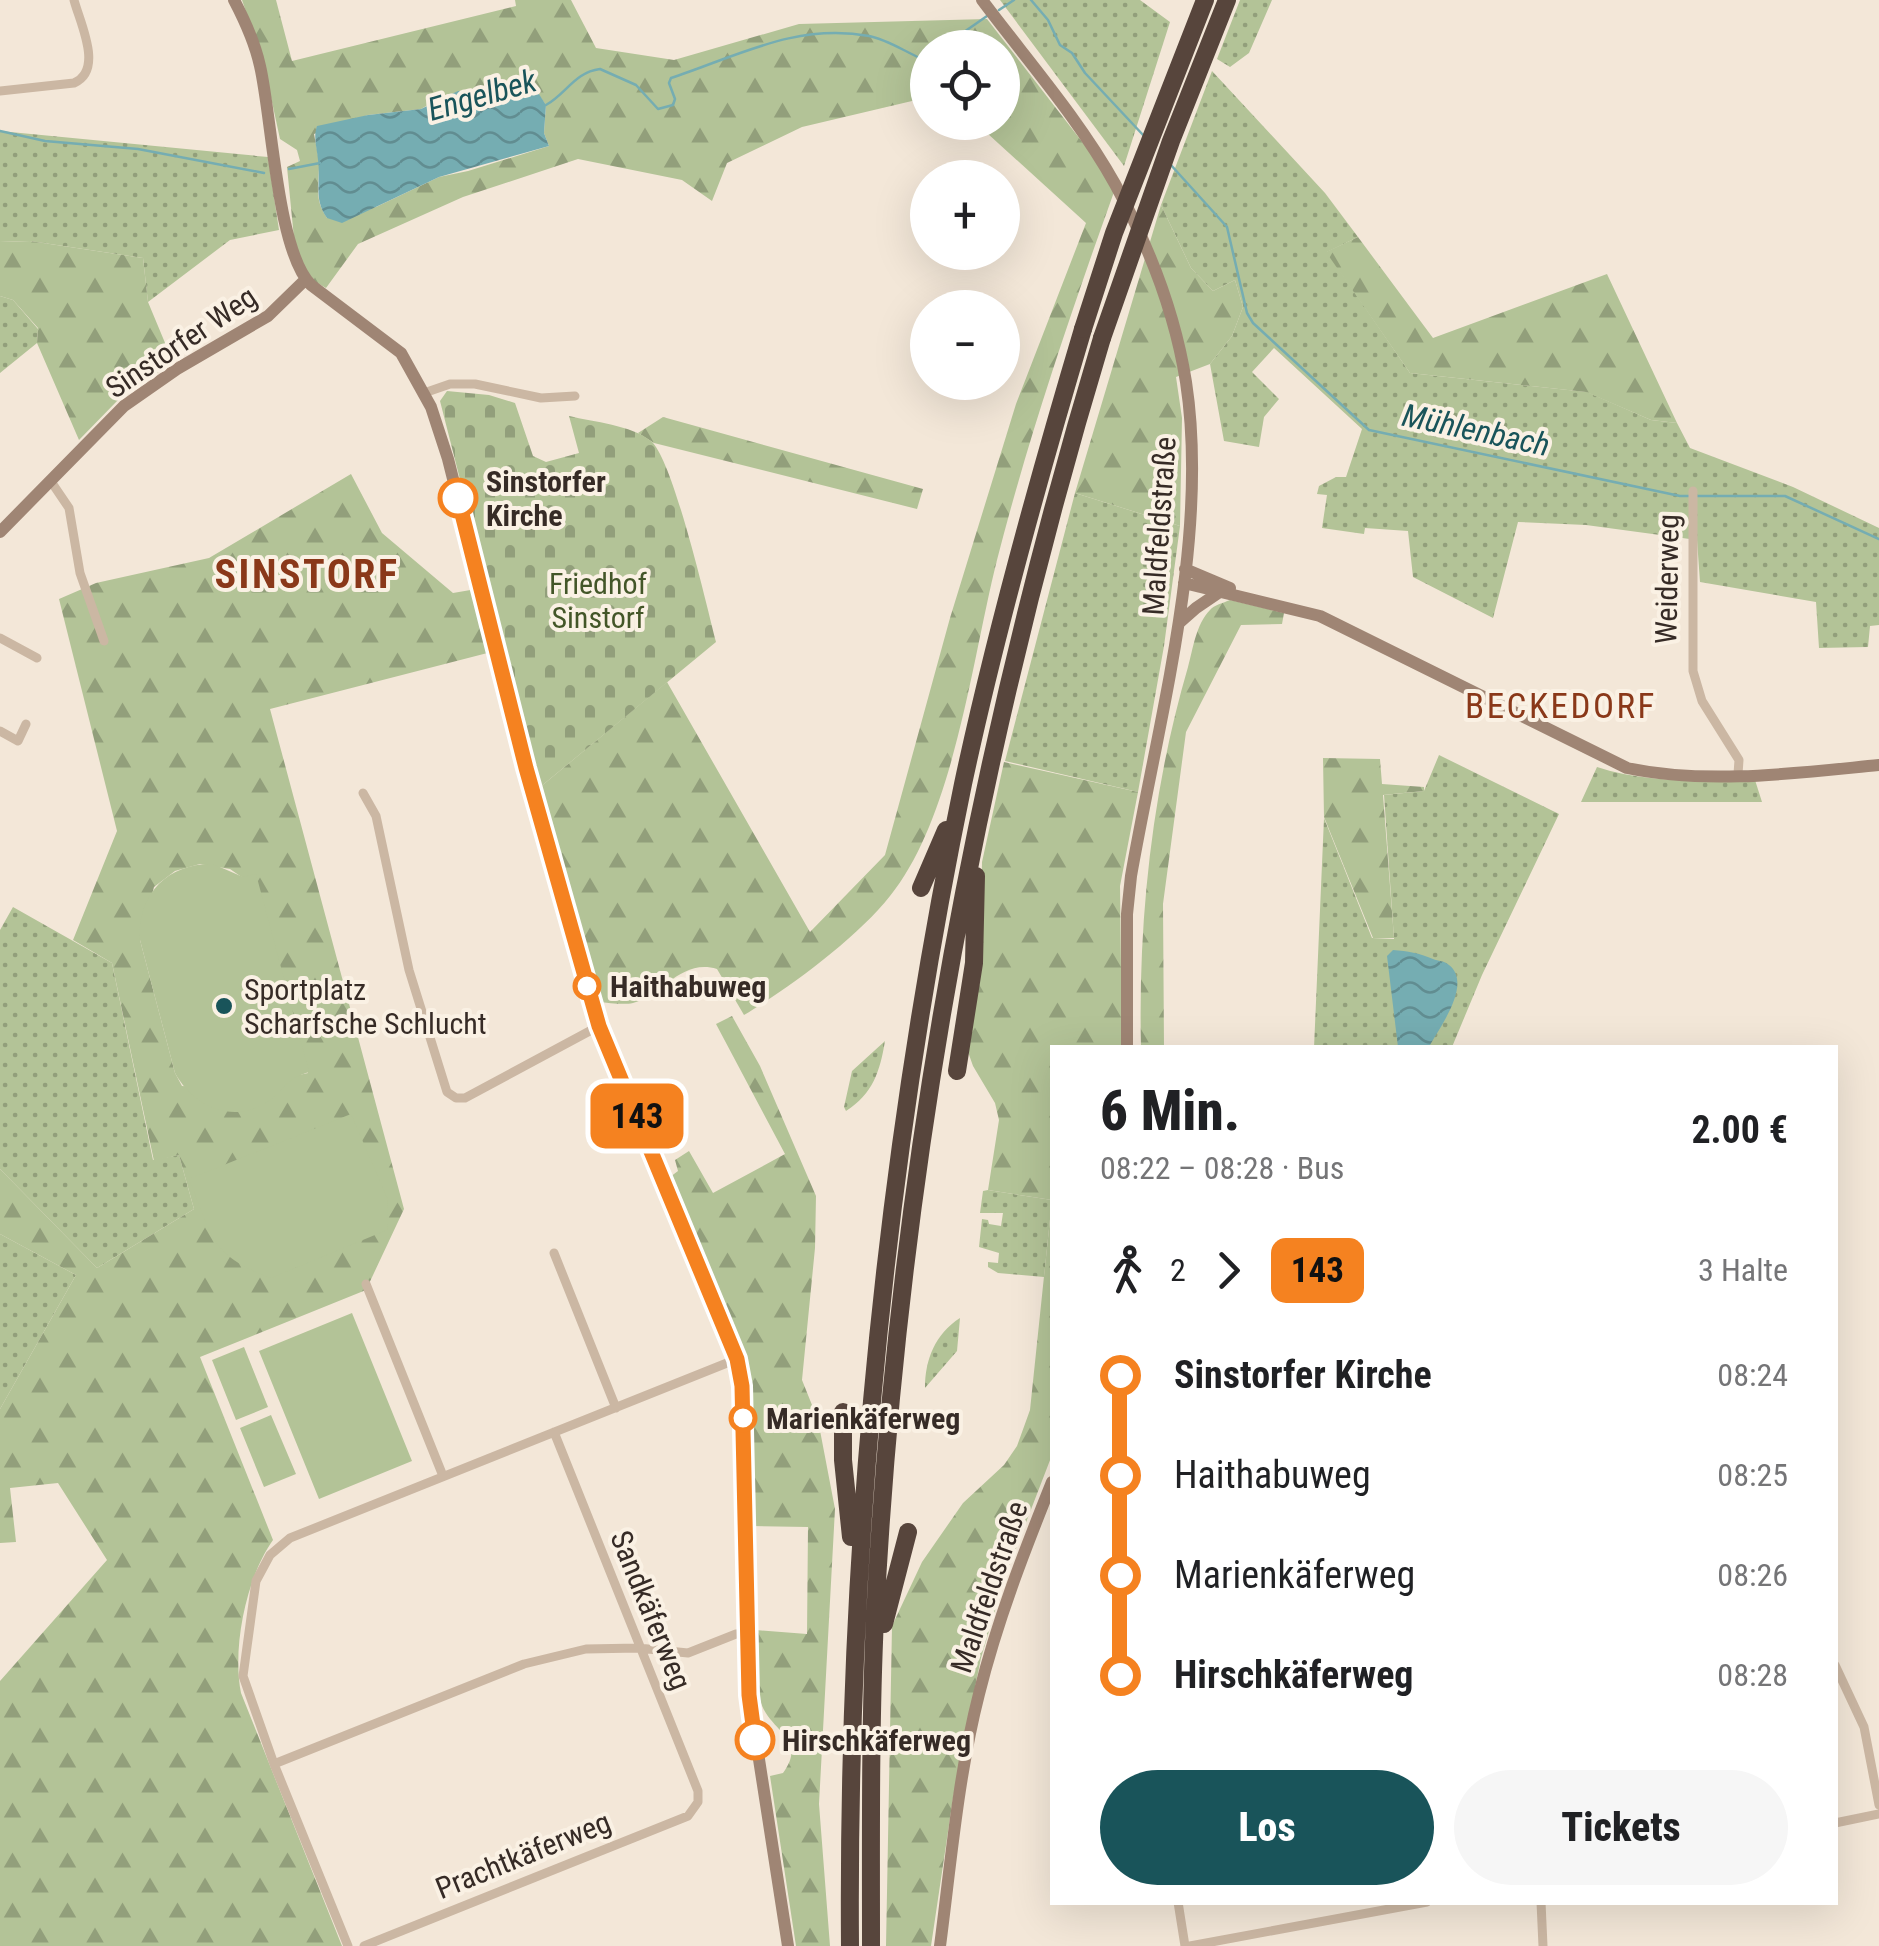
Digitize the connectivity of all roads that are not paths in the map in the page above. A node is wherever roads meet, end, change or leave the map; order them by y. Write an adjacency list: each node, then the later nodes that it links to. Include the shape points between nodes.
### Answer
1 (74, 0): 6 (street, via 90,60 84,78)
2 (234, 0): 7 (street, via 260,66 286,221)
3 (1205, 0): 24 (highway, bridge, via 1083,330 1019,549)
4 (1228, 0): 26 (highway, bridge, via 1102,338 1043,540)
5 (986, 5): 13 (street, Maldfeldstraße, via 1113,180 1162,290 1190,420)
6 (0, 90)
7 (305, 280): 8 (street, via 392,344); 10 (street, Sinstorfer Weg, via 268,316 124,406)
8 (424, 392): 9 (street, via 475,384 541,398); 28 (street, via 448,459)
9 (574, 396)
10 (50, 480): 12 (street, Sinstorfer Weg); 18 (street, via 69,508 80,573)
11 (1692, 491): 23 (street, Weiderweg, via 1691,661 1702,701 1739,760)
12 (0, 532)
13 (1184, 576): 14 (street); 15 (street); 16 (street, Maldfeldstraße)
14 (1220, 591): 15 (street); 16 (street)
15 (1246, 596): 23 (street, via 1348,628 1627,768)
16 (1178, 625): 29 (street, Maldfeldstraße, via 1131,876)
17 (0, 638): 19 (street)
18 (104, 641)
19 (37, 658)
20 (26, 724): 21 (street, via 18,741)
21 (0, 731)
22 (1879, 764): 23 (street)
23 (1738, 774)
24 (964, 783): 27 (highway); 40 (highway, via 894,1189)
25 (363, 793): 28 (street, via 376,816 412,982 447,1092 469,1096)
26 (977, 816): 30 (highway, via 974,962); 43 (highway, via 932,1066 905,1267)
27 (921, 888)
28 (599, 1026): 33 (street)
29 (1127, 1045)
30 (957, 1072)
31 (554, 1253): 34 (street)
32 (366, 1284): 37 (street)
33 (737, 1359): 34 (street); 41 (street)
34 (616, 1408): 36 (street)
35 (843, 1412): 40 (highway)
36 (554, 1432): 37 (street); 42 (street, Sandkäferweg)
37 (443, 1476): 45 (street, via 290,1538 270,1555 256,1582 242,1676)
38 (1050, 1487): 58 (street, Maldfeldstraße, via 978,1697)
39 (908, 1532): 43 (highway)
40 (856, 1597): 56 (highway)
41 (748, 1633): 42 (street, via 688,1653); 55 (street, via 751,1713)
42 (638, 1648): 45 (street, via 586,1649 524,1664); 47 (street, Sandkäferweg, via 698,1792)
43 (873, 1668): 57 (highway)
44 (1838, 1671): 46 (street, via 1864,1727)
45 (274, 1764): 53 (street)
46 (1879, 1805)
47 (696, 1806): 54 (street, Prachtkäferweg, via 685,1817)
48 (1879, 1814): 49 (street)
49 (1838, 1822)
50 (1179, 1905): 59 (street)
51 (1411, 1905): 59 (street)
52 (1541, 1905): 60 (street)
53 (348, 1946)
54 (364, 1946)
55 (788, 1946)
56 (850, 1946)
57 (871, 1946)
58 (940, 1946)
59 (1187, 1946)
60 (1543, 1946)

